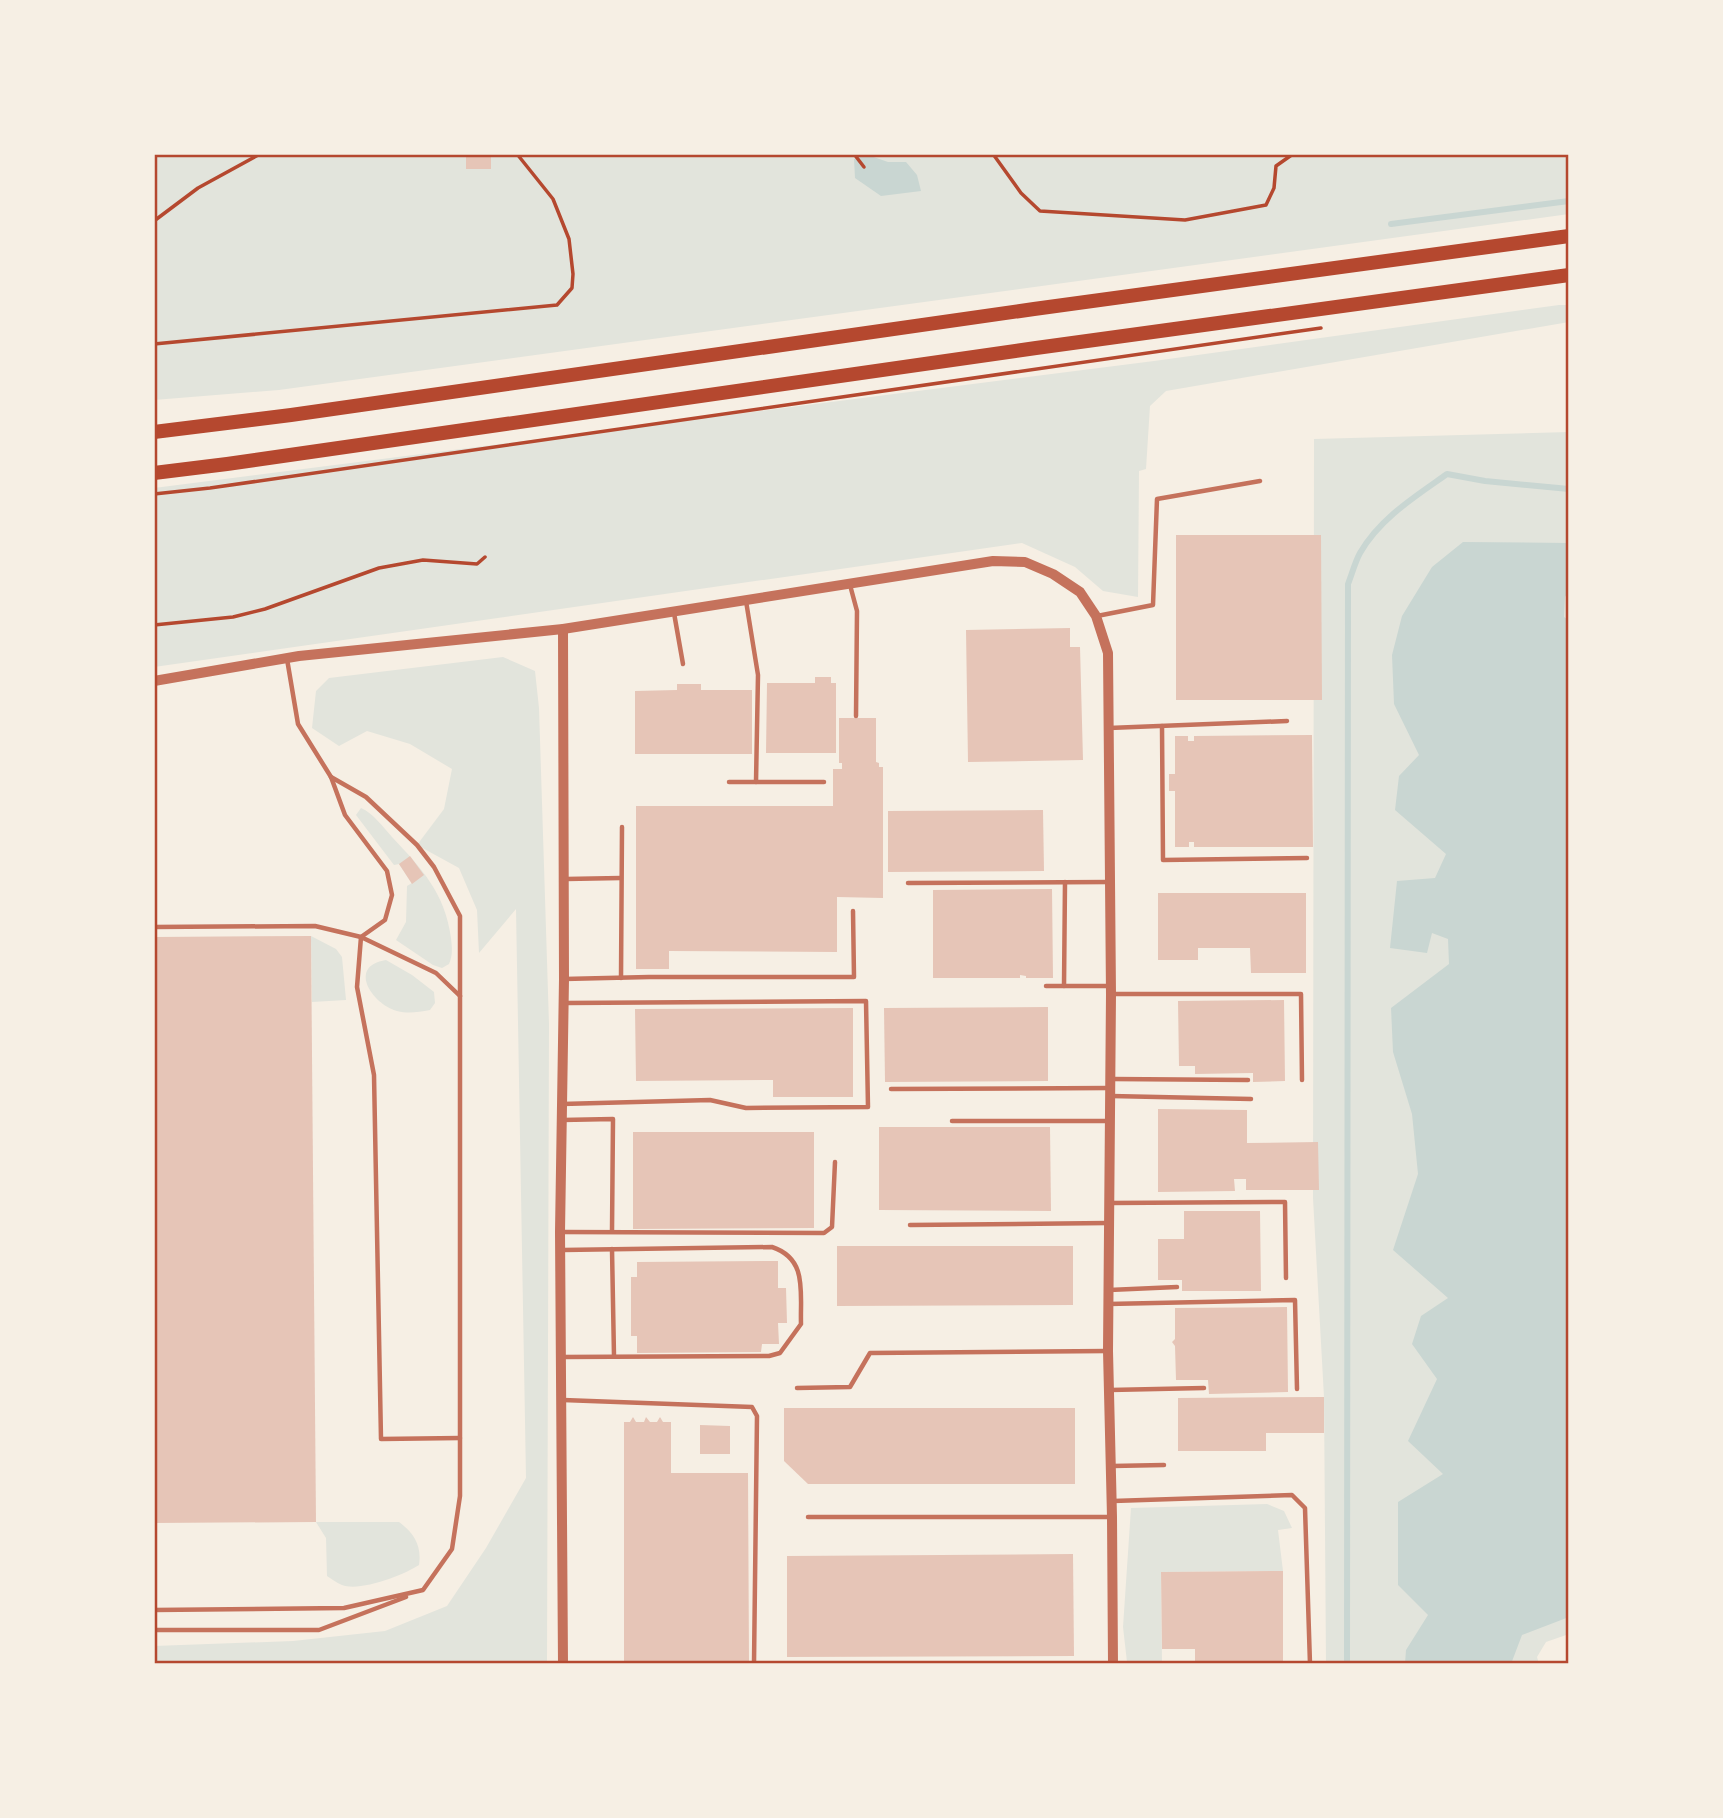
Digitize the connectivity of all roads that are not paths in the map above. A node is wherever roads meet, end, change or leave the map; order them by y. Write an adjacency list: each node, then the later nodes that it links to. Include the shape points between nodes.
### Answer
1 (1569, 236): 3 (highway)
2 (1569, 275): 4 (highway)
3 (154, 432)
4 (154, 472)
5 (1260, 481): 9 (lane, via 1157,499 1153,605)
6 (850, 584): 7 (street); 9 (street, via 993,561 1025,562 1080,592); 14 (lane, via 857,611)
7 (746, 600): 8 (street); 20 (lane, via 758,675)
8 (674, 611): 10 (street); 12 (lane)
9 (1096, 616): 17 (street, via 1108,653)
10 (563, 629): 11 (street); 25 (street)
11 (287, 658): 13 (street); 18 (lane, via 298,724)
12 (683, 664)
13 (154, 681)
14 (856, 716)
15 (1287, 721): 16 (lane)
16 (1162, 726): 17 (lane); 23 (lane, via 1163,860)
17 (1108, 728): 27 (street)
18 (331, 777): 31 (lane, via 345,815 387,871 392,895 384,920); 37 (lane, via 366,797 434,867 460,916)
19 (729, 782): 20 (lane)
20 (756, 782): 21 (lane)
21 (824, 782)
22 (622, 827): 24 (lane)
23 (1307, 859)
24 (621, 878): 25 (lane); 32 (lane)
25 (563, 880): 33 (street)
26 (1065, 882): 27 (lane); 28 (lane); 35 (lane)
27 (1110, 882): 36 (street)
28 (908, 883)
29 (853, 911): 32 (lane, via 854,977)
30 (154, 927): 31 (lane, via 315,926)
31 (361, 937): 37 (lane, via 436,973); 68 (lane, via 357,987 374,1075 381,1439)
32 (621, 978): 33 (lane)
33 (564, 979): 38 (street)
34 (1046, 986): 35 (lane)
35 (1064, 986): 36 (lane)
36 (1111, 990): 40 (lane, via 1301,994); 41 (street)
37 (461, 997): 68 (lane)
38 (564, 1003): 44 (street); 44 (lane, via 866,1001 868,1107 746,1108 710,1100)
39 (1248, 1080): 41 (lane)
40 (1302, 1080)
41 (1110, 1088): 42 (lane); 43 (lane); 47 (street)
42 (891, 1089)
43 (1251, 1099)
44 (561, 1104): 45 (street)
45 (561, 1120): 52 (lane, via 613,1119); 53 (street)
46 (953, 1121): 47 (lane)
47 (1110, 1121): 49 (street)
48 (835, 1162): 52 (lane, via 832,1227 824,1233)
49 (1109, 1203): 50 (street); 56 (lane, via 1285,1202)
50 (1109, 1223): 51 (lane); 58 (street)
51 (910, 1226)
52 (612, 1231): 53 (lane)
53 (560, 1232): 55 (street)
54 (612, 1249): 55 (lane); 61 (lane); 61 (lane, via 772,1247 786,1252 798,1265 801,1324 780,1353 769,1356)
55 (560, 1250): 62 (street)
56 (1286, 1278)
57 (1177, 1287): 58 (lane)
58 (1108, 1290): 59 (street)
59 (1108, 1304): 60 (street); 65 (lane, via 1295,1300)
60 (1108, 1352): 63 (lane, via 870,1353 850,1387); 66 (street)
61 (614, 1356): 62 (lane)
62 (562, 1357): 67 (street)
63 (797, 1388)
64 (1204, 1388): 66 (lane)
65 (1297, 1389)
66 (1109, 1390): 70 (street)
67 (562, 1400): 77 (street); 78 (lane, via 752,1407 757,1416)
68 (460, 1438): 74 (lane, via 460,1496 452,1549)
69 (1164, 1465): 70 (lane)
70 (1111, 1466): 71 (street)
71 (1112, 1501): 73 (street); 80 (lane, via 1292,1495 1306,1508)
72 (808, 1517): 73 (lane)
73 (1112, 1517): 79 (street)
74 (424, 1590): 75 (lane, via 344,1608); 76 (lane, via 319,1630)
75 (154, 1610)
76 (154, 1630)
77 (564, 1664)
78 (754, 1664)
79 (1113, 1664)
80 (1310, 1664)

